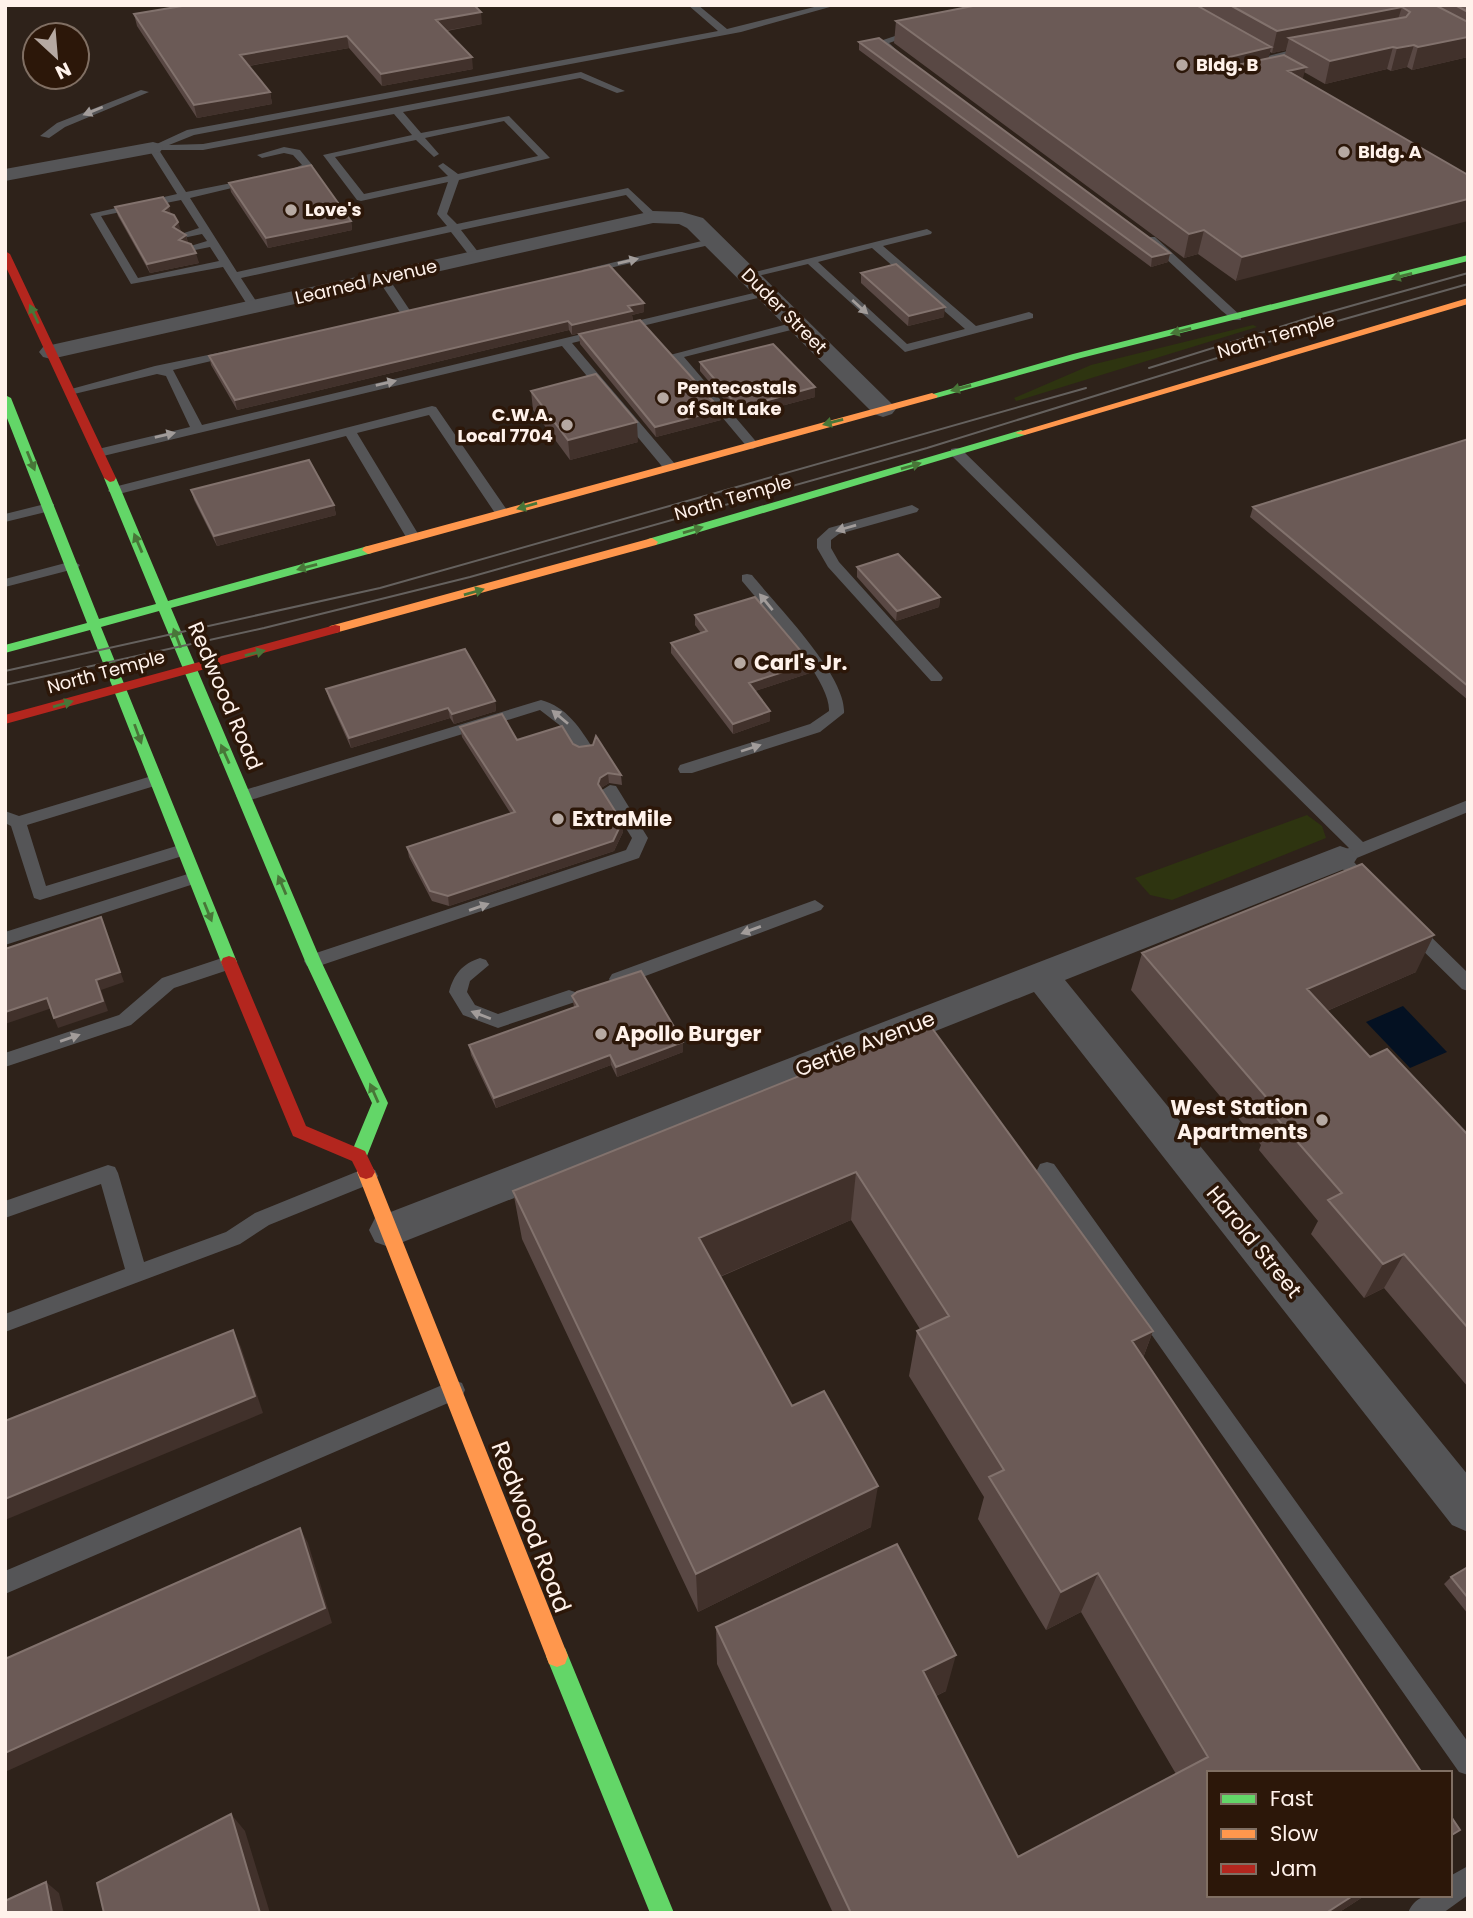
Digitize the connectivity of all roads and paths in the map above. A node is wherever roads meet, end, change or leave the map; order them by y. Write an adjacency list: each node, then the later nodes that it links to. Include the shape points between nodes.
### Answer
1 (692, 5): 4 (lane)
2 (832, 5): 4 (lane)
3 (930, 29): 7 (lane, via 882,41)
4 (725, 32): 14 (lane, via 191,132)
5 (1313, 48): 6 (lane)
6 (1256, 56): 8 (street)
7 (905, 61)
8 (1283, 71)
9 (620, 91): 11 (lane, via 581,75)
10 (144, 92): 12 (lane, one-way to 12, via 61,125)
11 (396, 110): 13 (lane); 14 (lane, via 203,147)
12 (45, 136)
13 (418, 136): 15 (lane); 19 (lane, via 506,118 545,158); 19 (lane, via 328,155 361,198)
14 (153, 148): 18 (street); 20 (lane)
15 (434, 154)
16 (262, 155): 20 (lane, via 296,152 308,166 294,173)
17 (443, 166): 19 (lane)
18 (5, 175)
19 (455, 177): 23 (lane, via 442,214)
20 (184, 196): 24 (lane, via 190,216); 36 (lane, via 95,214 111,231 135,282)
21 (653, 217): 22 (street, Learned Avenue); 23 (lane, via 628,191); 33 (street, Learned Avenue)
22 (682, 218): 28 (street, Duder Street, via 695,223)
23 (454, 229): 33 (lane); 39 (lane)
24 (206, 230): 26 (lane); 29 (lane)
25 (927, 232): 30 (lane)
26 (183, 234)
27 (1146, 236): 48 (lane)
28 (714, 241): 37 (lane, one-way to 28); 38 (street, Duder Street)
29 (214, 243): 31 (lane); 36 (lane)
30 (874, 245): 35 (lane); 50 (lane)
31 (190, 248)
32 (5, 254): 53 (main road, Redwood Road, one-way to 32)
33 (476, 257): 40 (street, Learned Avenue)
34 (1468, 258): 48 (main road, North Temple, one-way to 48)
35 (810, 260): 38 (lane); 50 (lane, one-way to 50, via 905,348)
36 (226, 263): 39 (lane)
37 (580, 272)
38 (749, 275): 41 (street, Duder Street)
39 (235, 276): 43 (lane)
40 (383, 278): 43 (street, Learned Avenue); 45 (lane)
41 (766, 293): 49 (street, Duder Street); 51 (lane)
42 (1468, 301): 62 (main road, North Temple)
43 (254, 307): 53 (street, Learned Avenue)
44 (419, 309): 45 (lane)
45 (405, 312): 46 (lane)
46 (388, 316)
47 (1029, 316): 50 (lane)
48 (1237, 318): 57 (main road, North Temple, one-way to 57)
49 (799, 325): 57 (street, Duder Street); 61 (lane, via 676,355)
50 (974, 330)
51 (564, 341): 58 (lane, one-way to 51); 64 (lane)
52 (246, 349): 54 (lane)
53 (51, 352): 55 (main road, Redwood Road)
54 (155, 370): 55 (lane); 58 (lane, via 171,373)
55 (70, 391): 63 (main road, Redwood Road)
56 (5, 398): 60 (main road)
57 (883, 409): 61 (main road, North Temple, one-way to 61)
58 (197, 428): 63 (lane, one-way to 58)
59 (349, 431): 65 (lane); 68 (lane, via 432,410); 70 (lane)
60 (12, 434): 66 (main road, one-way to 66)
61 (753, 444): 64 (main road, North Temple)
62 (956, 452): 77 (main road, North Temple, one-way to 62, via 657,541); 89 (lane)
63 (99, 453): 65 (main road, Redwood Road)
64 (670, 467): 68 (main road, North Temple, one-way to 68)
65 (115, 491): 74 (main road, Redwood Road, one-way to 65)
66 (49, 507): 69 (lane); 71 (main road)
67 (912, 509): 78 (lane, one-way to 78, via 834,531 824,539 824,548 833,565)
68 (502, 513): 70 (main road, North Temple)
69 (5, 517)
70 (414, 537): 74 (main road, North Temple, one-way to 74)
71 (72, 565): 73 (lane); 75 (main road)
72 (747, 578): 82 (lane, one-way to 72, via 815,728 836,713 837,701 828,679)
73 (5, 583)
74 (165, 606): 75 (main road, North Temple); 77 (main road, Redwood Road, one-way to 74)
75 (96, 625): 76 (main road, North Temple); 79 (main road)
76 (5, 649)
77 (189, 670): 79 (main road, North Temple); 85 (main road, Redwood Road, one-way to 77)
78 (936, 678)
79 (121, 687): 80 (main road, North Temple, one-way to 79); 83 (main road, one-way to 83)
80 (5, 720)
81 (586, 750): 85 (lane, one-way to 85, via 567,721 541,705)
82 (686, 769)
83 (155, 780): 87 (lane); 88 (main road)
84 (610, 790): 95 (lane, one-way to 84, via 633,855 640,838)
85 (244, 796): 95 (main road, Redwood Road, one-way to 85)
86 (1468, 806): 89 (lane)
87 (12, 820): 88 (lane, via 40,894)
88 (183, 850): 90 (main road)
89 (1350, 853): 91 (lane); 98 (street, Gertie Avenue)
90 (194, 878): 94 (lane); 96 (main road, one-way to 96)
91 (1376, 893)
92 (815, 906): 99 (lane, one-way to 99)
93 (1403, 920): 100 (lane)
94 (5, 939)
95 (313, 961): 103 (main road, Redwood Road, one-way to 95, via 380,1103)
96 (228, 963): 102 (lane, one-way to 96, via 125,1020 169,983); 103 (main road, via 299,1131)
97 (480, 965): 101 (lane, one-way to 97, via 498,1021 469,1010 458,992 463,977)
98 (1041, 975): 107 (street, Gertie Avenue); 111 (street, Harold Street)
99 (606, 984)
100 (1468, 984)
101 (569, 997)
102 (5, 1060)
103 (359, 1157): 105 (main road, Redwood Road)
104 (1047, 1170): 113 (lane)
105 (368, 1176): 107 (main road, Redwood Road); 108 (lane, via 262,1219 233,1238)
106 (5, 1210): 108 (lane, via 108,1173)
107 (389, 1230): 110 (main road, Redwood Road)
108 (137, 1274): 109 (lane)
109 (5, 1323)
110 (454, 1390): 112 (lane); 117 (main road, Redwood Road)
111 (1468, 1510)
112 (5, 1583)
113 (1468, 1763)
114 (1468, 1879): 115 (lane)
115 (1452, 1891)
116 (1442, 1897): 118 (lane)
117 (662, 1913)
118 (1421, 1913)

